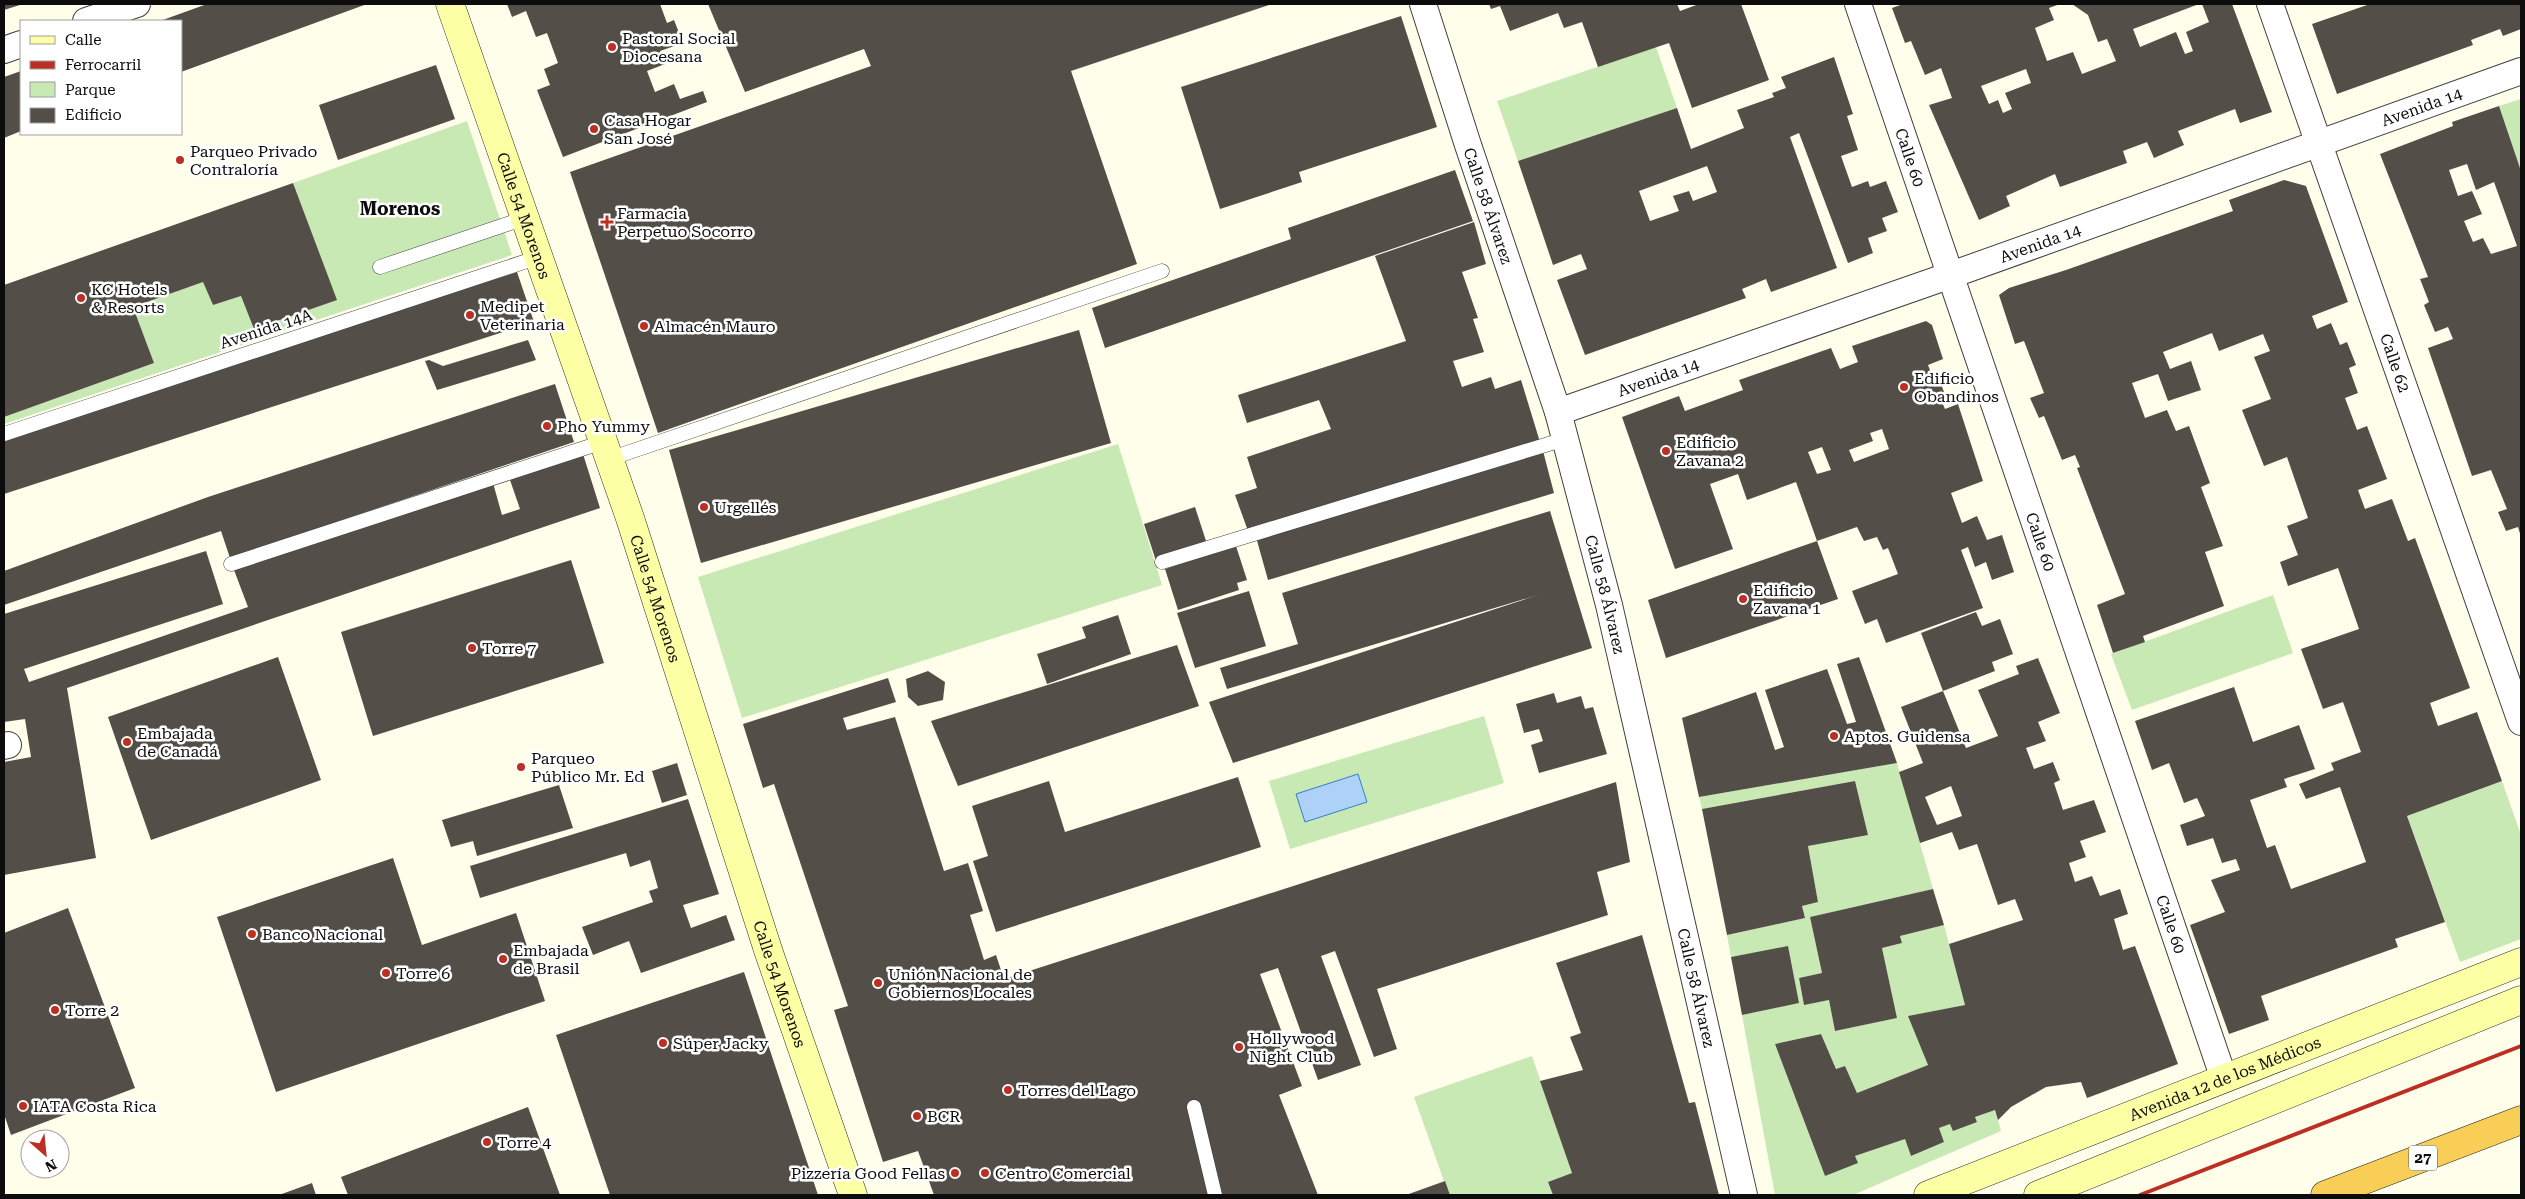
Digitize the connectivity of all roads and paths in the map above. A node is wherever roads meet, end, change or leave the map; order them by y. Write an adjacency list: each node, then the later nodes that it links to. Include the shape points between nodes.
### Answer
1 (137, 4): 6 (street)
2 (450, 4): 11 (main road, Calle 54 Morenos)
3 (1423, 4): 16 (street, Calle 58 Álvarez)
4 (1858, 4): 15 (street, Calle 60)
5 (2270, 4): 10 (street, Calle 62)
6 (89, 20)
7 (20, 44): 8 (street)
8 (4, 50)
9 (2521, 71): 10 (street, Avenida 14)
10 (2319, 144): 15 (street, Avenida 14); 22 (street, Calle 62)
11 (525, 218): 12 (main road, Calle 54 Morenos); 13 (lane)
12 (539, 257): 17 (lane, Avenida 14A); 19 (main road, Calle 54 Morenos)
13 (380, 267)
14 (1162, 271): 19 (lane)
15 (1951, 275): 16 (street, Avenida 14); 25 (street, Calle 60)
16 (1558, 412): 18 (street, Calle 58 Álvarez)
17 (4, 434)
18 (1565, 439): 20 (lane); 30 (street, Calle 58 Álvarez, via 1610,605)
19 (606, 450): 21 (lane); 28 (main road, Calle 54 Morenos, via 768,950)
20 (1162, 562)
21 (231, 564)
22 (2521, 722)
23 (2521, 962): 25 (main road, Avenida 12 de los Médicos)
24 (2521, 1000): 32 (main road)
25 (2224, 1079): 31 (main road, Avenida 12 de los Médicos)
26 (1194, 1108): 29 (lane)
27 (2521, 1120): 33 (highway, 27)
28 (854, 1195)
29 (1215, 1195)
30 (1744, 1195)
31 (1928, 1195)
32 (2038, 1195)
33 (2325, 1195)

